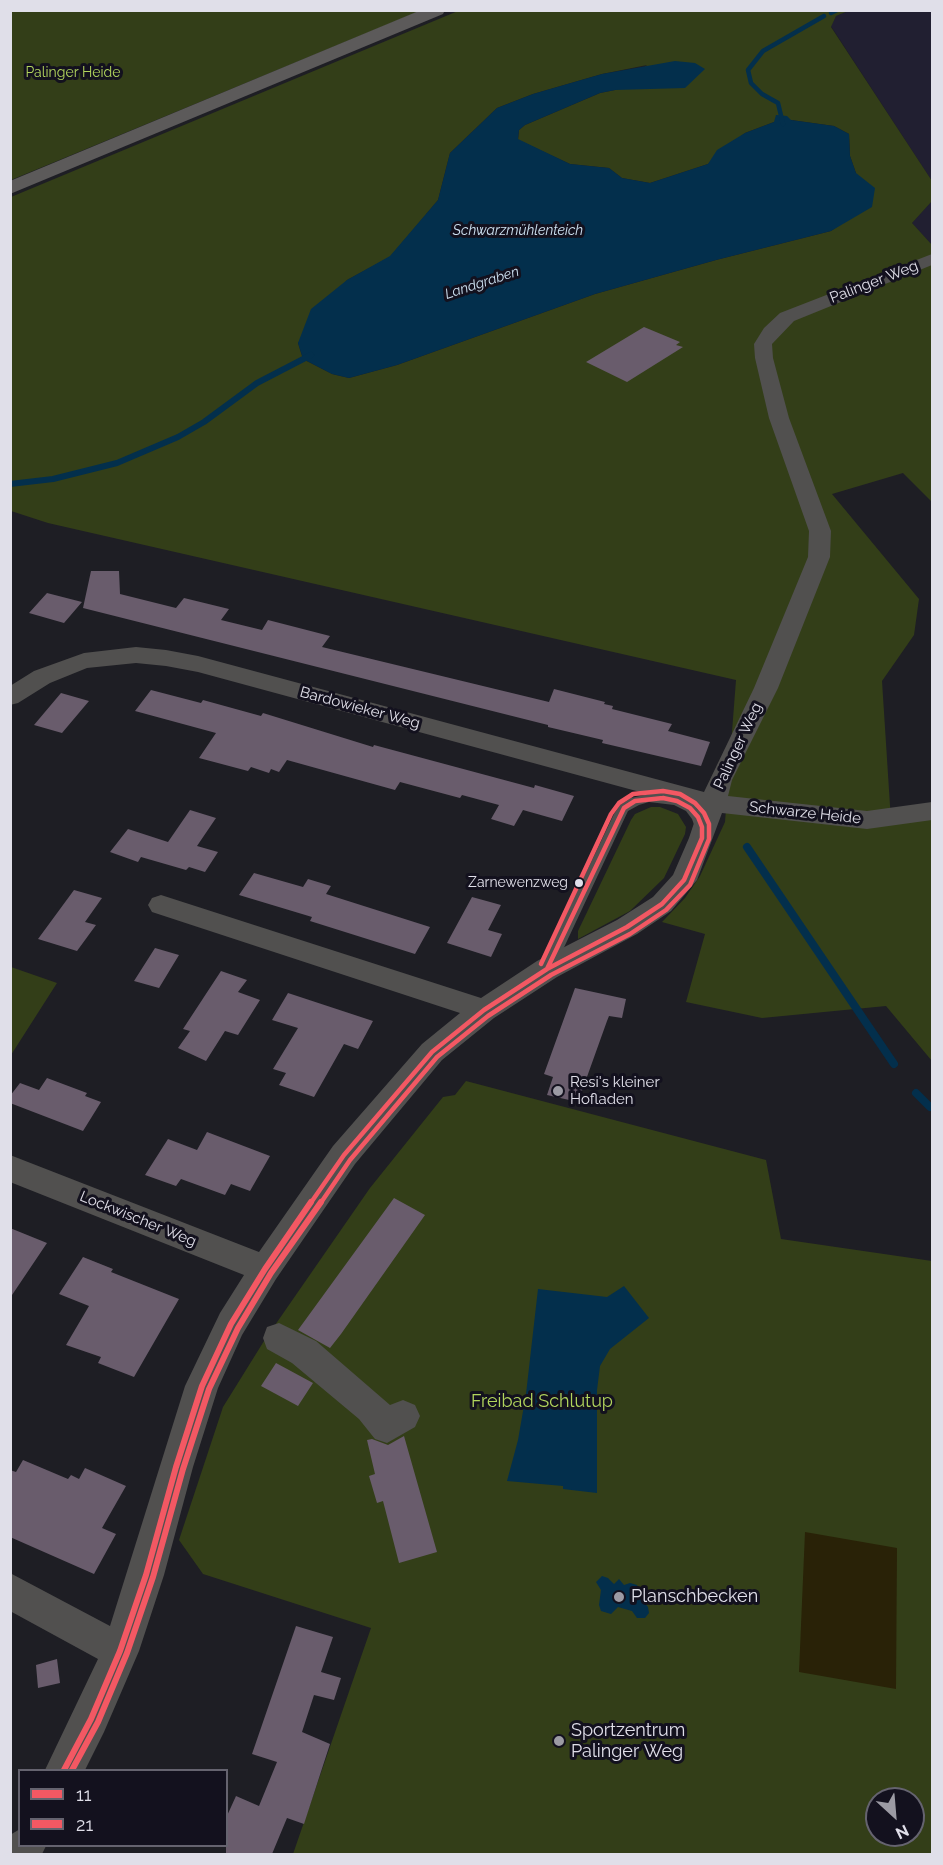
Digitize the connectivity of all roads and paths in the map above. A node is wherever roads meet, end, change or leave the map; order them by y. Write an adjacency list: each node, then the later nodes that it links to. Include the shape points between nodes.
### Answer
1 (437, 10): 2 (main road)
2 (10, 188)
3 (933, 260): 5 (street, Palinger Weg, via 787,317 763,344 779,418 820,531 819,557 766,688)
4 (10, 697): 5 (street, Bardowieker Weg, via 42,677 84,662 136,655 166,658)
5 (712, 803): 6 (street, Schwarze Heide, via 867,820); 7 (street, Palinger Weg)
6 (933, 811)
7 (702, 838): 9 (street, Palinger Weg, via 684,880 662,904); 9 (lane, via 698,817 677,801 649,798 624,808)
8 (161, 905): 10 (street)
9 (547, 969): 10 (street, Palinger Weg)
10 (484, 1010): 12 (street, Palinger Weg, via 432,1052 344,1155)
11 (10, 1168): 12 (street, Lockwischer Weg)
12 (266, 1269): 16 (street, Palinger Weg, via 231,1324 202,1386)
13 (279, 1338): 14 (street, via 304,1352 372,1408 387,1427)
14 (403, 1416)
15 (10, 1591): 16 (street)
16 (120, 1651): 17 (street, Palinger Weg)
17 (65, 1769)

